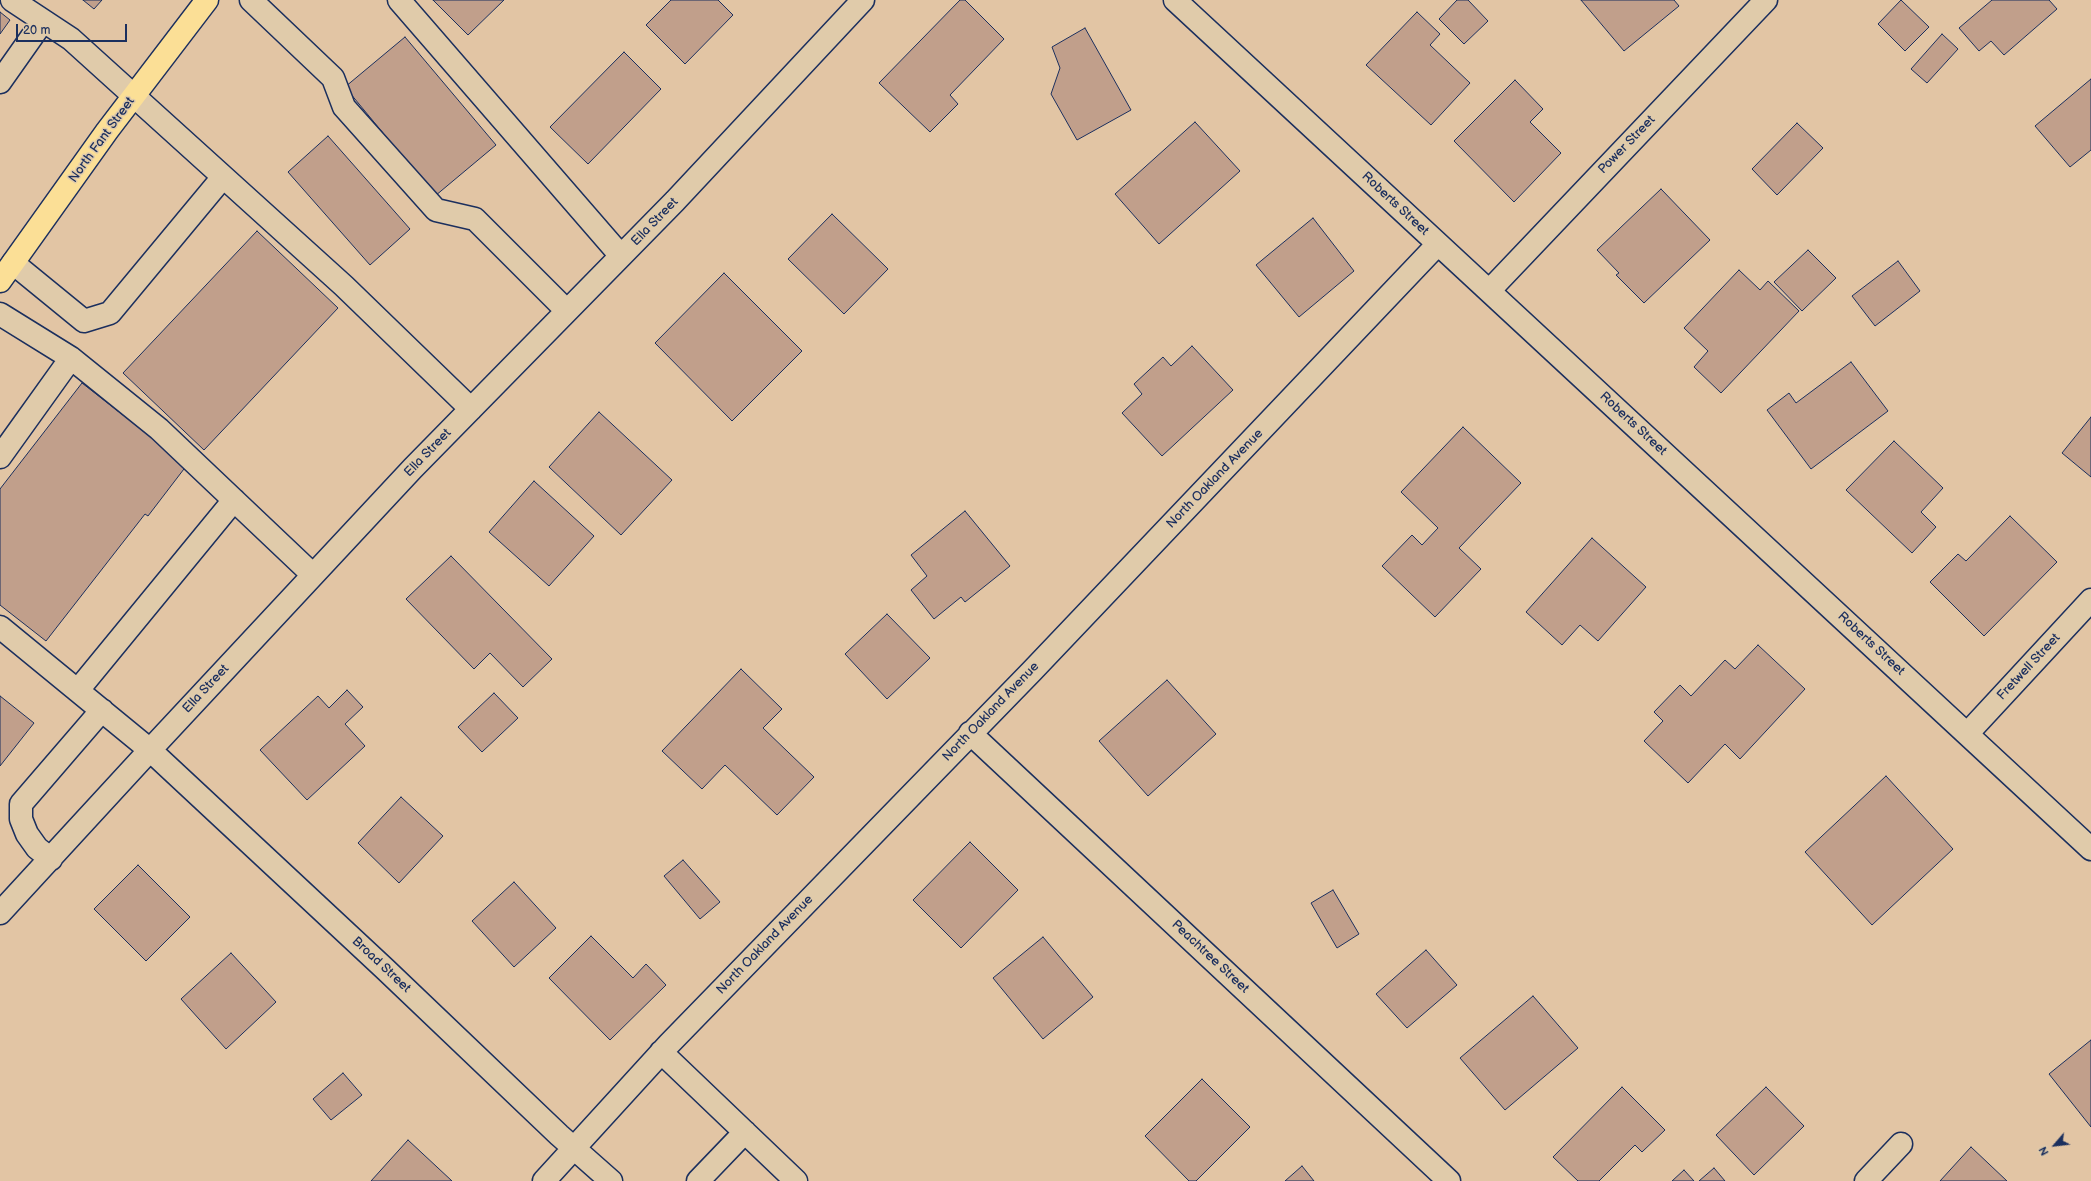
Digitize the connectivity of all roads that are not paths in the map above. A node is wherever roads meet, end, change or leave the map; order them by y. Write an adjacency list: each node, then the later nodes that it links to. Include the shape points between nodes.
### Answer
1 (12, 0): 8 (street)
2 (207, 0): 10 (main road, North Fant Street)
3 (251, 0): 16 (street, via 333,78 344,107 436,210 475,219)
4 (399, 0): 13 (street)
5 (863, 0): 13 (street, Ella Street)
6 (1175, 0): 12 (street, Roberts Street)
7 (1766, 0): 15 (street, Power Street)
8 (43, 20): 9 (street); 10 (street, via 71,39)
9 (0, 82)
10 (133, 96): 11 (street); 14 (main road, North Fant Street)
11 (223, 177): 14 (street, via 110,313 84,321); 19 (street, via 344,286)
12 (1438, 244): 15 (street, Roberts Street); 27 (street, North Oakland Avenue, via 1037,666)
13 (621, 256): 16 (street, Ella Street)
14 (4, 276)
15 (1489, 291): 28 (street, Roberts Street)
16 (567, 311): 19 (street, Ella Street)
17 (0, 314): 18 (street)
18 (71, 358): 20 (street); 21 (street, via 159,430)
19 (471, 409): 22 (street, Ella Street)
20 (0, 456)
21 (234, 500): 22 (street); 25 (street)
22 (313, 575): 29 (street, Ella Street)
23 (2091, 600): 28 (street, Fretwell Street)
24 (0, 627): 25 (street, Broad Street)
25 (78, 690): 26 (street, Broad Street)
26 (102, 710): 29 (street, Broad Street); 31 (street, via 21,804 21,819 27,834 37,848)
27 (970, 733): 33 (street, North Oakland Avenue); 41 (street, Peachtree Street)
28 (1967, 734): 30 (street, Roberts Street)
29 (150, 750): 31 (street, Ella Street); 36 (street, Broad Street)
30 (2091, 849)
31 (51, 859): 32 (street, Ella Street)
32 (0, 913)
33 (661, 1052): 34 (street); 36 (street, North Oakland Avenue)
34 (745, 1132): 39 (street); 40 (street)
35 (1901, 1144): 42 (street)
36 (574, 1148): 37 (street, North Oakland Avenue); 38 (street, Broad Street)
37 (544, 1181)
38 (611, 1181)
39 (698, 1181)
40 (796, 1181)
41 (1449, 1181)
42 (1866, 1181)

